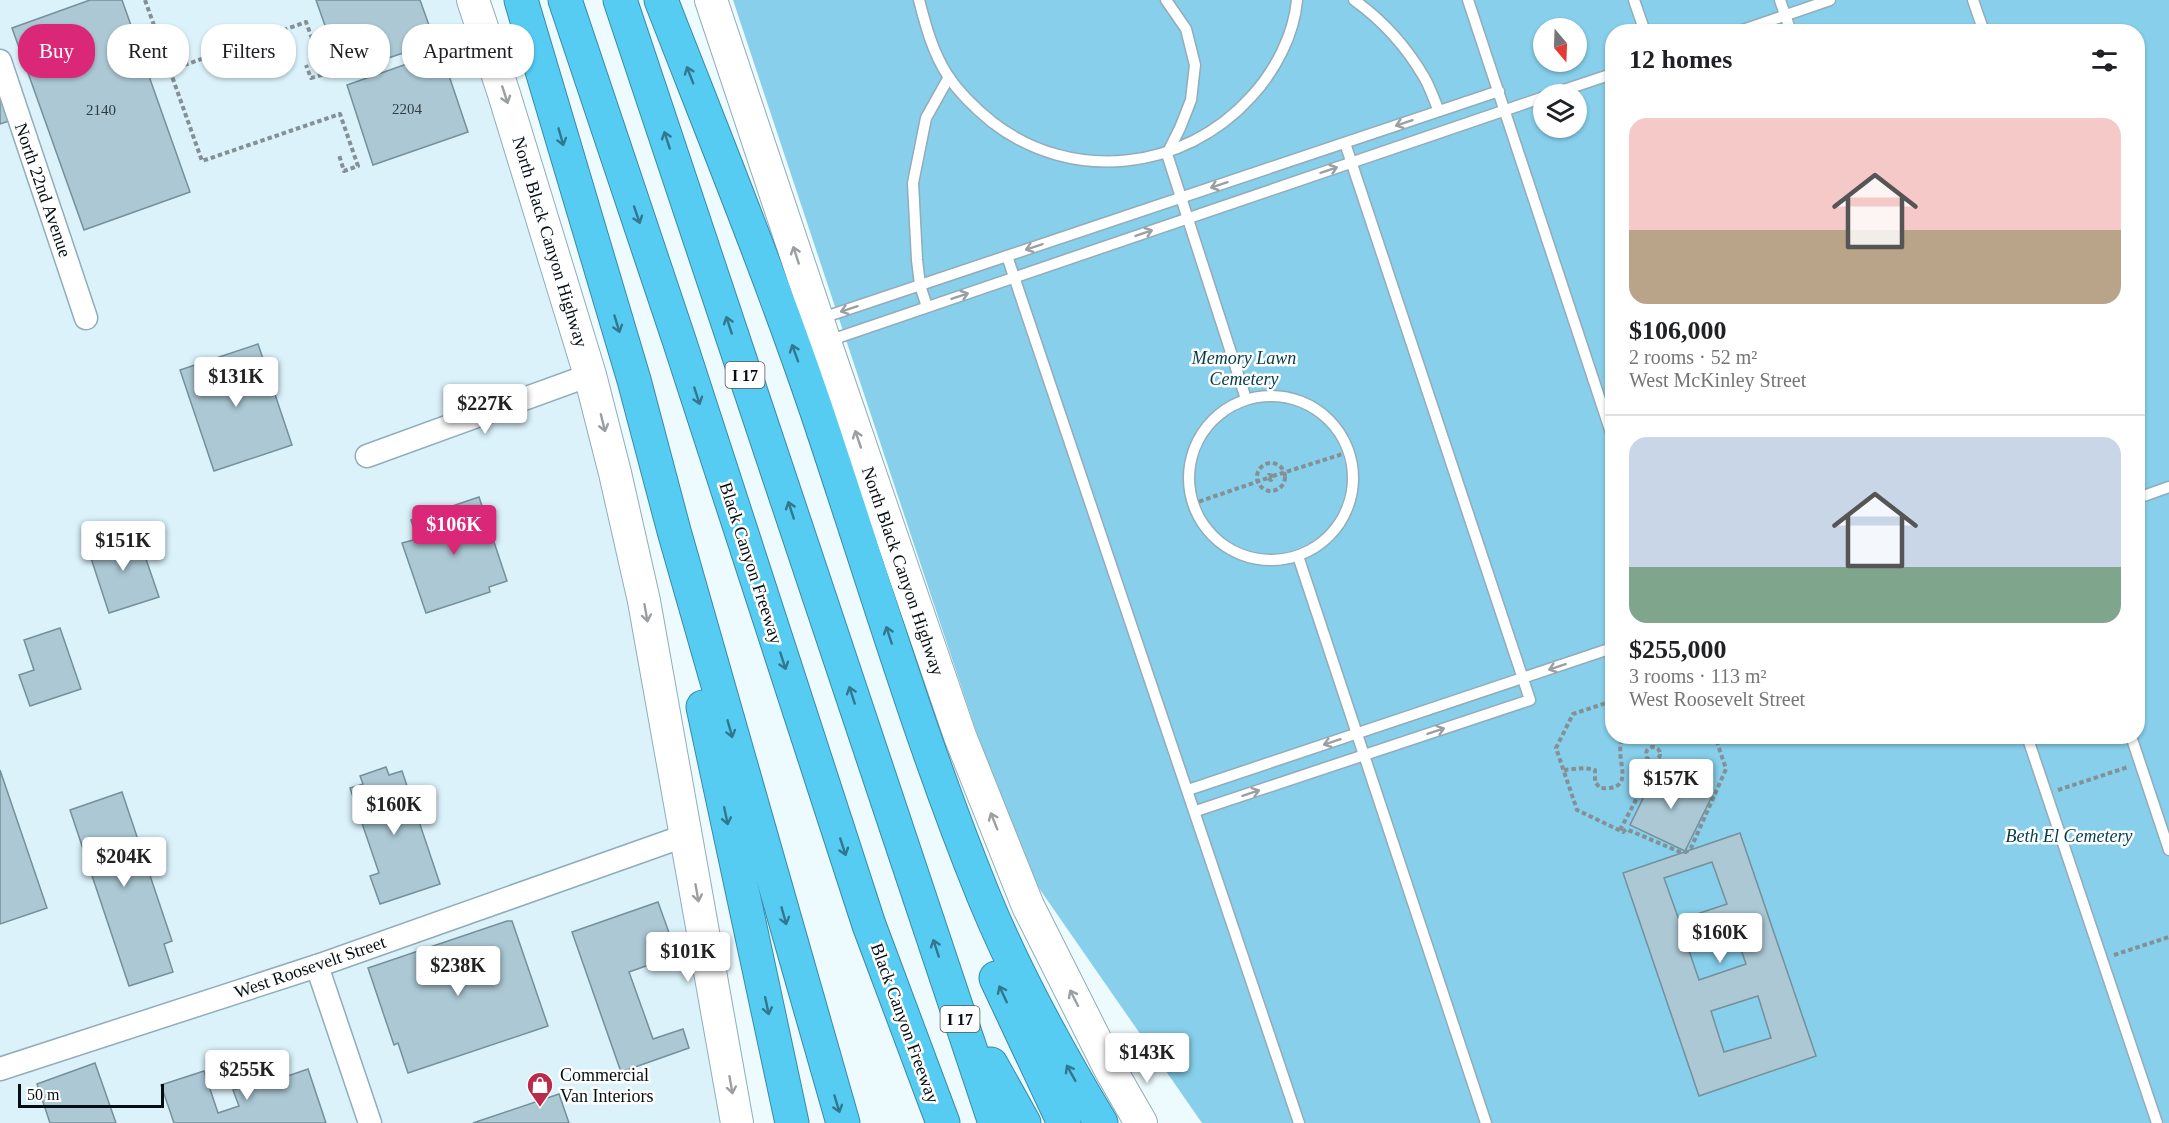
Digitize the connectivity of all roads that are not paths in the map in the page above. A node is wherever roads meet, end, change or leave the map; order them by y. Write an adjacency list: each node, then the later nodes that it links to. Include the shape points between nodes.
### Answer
1 (474, 0): 40 (main road, North Black Canyon Highway, one-way to 40)
2 (521, 0): 46 (highway, one-way to 46, via 634,380)
3 (565, 0): 59 (highway, Black Canyon Freeway, one-way to 59)
4 (620, 0): 61 (highway, I 17, one-way to 4)
5 (661, 0): 57 (highway, one-way to 5, via 815,408)
6 (711, 0): 39 (main road, North Black Canyon Highway, one-way to 6)
7 (920, 0): 23 (lane, via 930,40)
8 (1166, 0): 30 (lane, via 1186,29 1195,65 1191,100)
9 (1297, 0): 30 (lane, via 1284,48 1264,83 1237,113 1204,137)
10 (1354, 0): 28 (lane, via 1399,42 1425,78)
11 (1468, 0): 25 (lane)
12 (1634, 0): 17 (lane)
13 (1780, 0): 16 (lane)
14 (1830, 0): 16 (lane)
15 (1973, 0): 20 (lane)
16 (1785, 15): 18 (lane); 19 (lane)
17 (1642, 24)
18 (1760, 24)
19 (1788, 24)
20 (1981, 24)
21 (0, 62): 38 (street, North 22nd Avenue)
22 (1605, 76): 24 (lane)
23 (949, 77): 30 (lane, via 975,109 1007,134 1044,152 1085,161 1116,162); 36 (lane, via 926,118 913,183)
24 (1582, 84)
25 (1499, 91): 27 (lane); 28 (lane)
26 (1533, 101): 27 (lane)
27 (1505, 110): 31 (lane); 42 (lane)
28 (1439, 111): 29 (lane, one-way to 29)
29 (1345, 143): 31 (lane); 32 (lane, one-way to 32)
30 (1167, 154): 32 (lane)
31 (1352, 162): 33 (lane, one-way to 31); 49 (lane)
32 (1181, 198): 33 (lane); 34 (lane, one-way to 34)
33 (1188, 218): 35 (lane, one-way to 33); 41 (lane)
34 (1007, 256): 35 (lane); 36 (lane)
35 (1014, 277): 37 (lane, one-way to 35); 54 (lane)
36 (920, 285): 37 (lane); 39 (lane, one-way to 39)
37 (927, 307): 39 (lane)
38 (86, 318)
39 (821, 331): 73 (main road, North Black Canyon Highway, one-way to 39, via 1104,1059 1023,895 960,736)
40 (590, 375): 43 (street); 56 (main road, North Black Canyon Highway, one-way to 56, via 644,601)
41 (1246, 399): 47 (lane, via 1275,395 1302,401 1327,416 1345,438 1354,465 1353,494 1342,521 1323,542); 47 (lane, via 1223,411 1204,429 1192,452 1188,478 1192,504 1204,527 1223,546 1246,557 1272,561)
42 (1605, 415)
43 (367, 456)
44 (2169, 487): 45 (lane)
45 (2145, 493)
46 (674, 531): 65 (highway, one-way to 65, via 691,648); 66 (highway, one-way to 66)
47 (1298, 556): 50 (lane)
48 (1605, 650): 49 (lane, one-way to 49)
49 (1523, 678): 50 (lane); 53 (lane, one-way to 49, via 1530,700)
50 (1357, 734): 53 (lane); 54 (lane, one-way to 54)
51 (2030, 744): 76 (lane)
52 (2134, 744): 58 (lane)
53 (1365, 755): 55 (lane, one-way to 53); 75 (lane)
54 (1188, 790): 55 (lane)
55 (1196, 811): 74 (lane)
56 (687, 835): 60 (street, West Roosevelt Street); 64 (main road, North Black Canyon Highway, one-way to 64)
57 (952, 840): 71 (highway, one-way to 57, via 989,963); 72 (highway, one-way to 57, via 1040,1017)
58 (2169, 850)
59 (869, 925): 67 (highway); 68 (highway, Black Canyon Freeway)
60 (317, 966): 62 (street, West Roosevelt Street); 63 (street)
61 (951, 995): 69 (highway, I 17); 70 (highway)
62 (0, 1069)
63 (370, 1123)
64 (737, 1123)
65 (792, 1123)
66 (843, 1123)
67 (921, 1123)
68 (943, 1123)
69 (995, 1123)
70 (1024, 1123)
71 (1064, 1123)
72 (1101, 1123)
73 (1141, 1123)
74 (1299, 1123)
75 (1486, 1123)
76 (2157, 1123)

